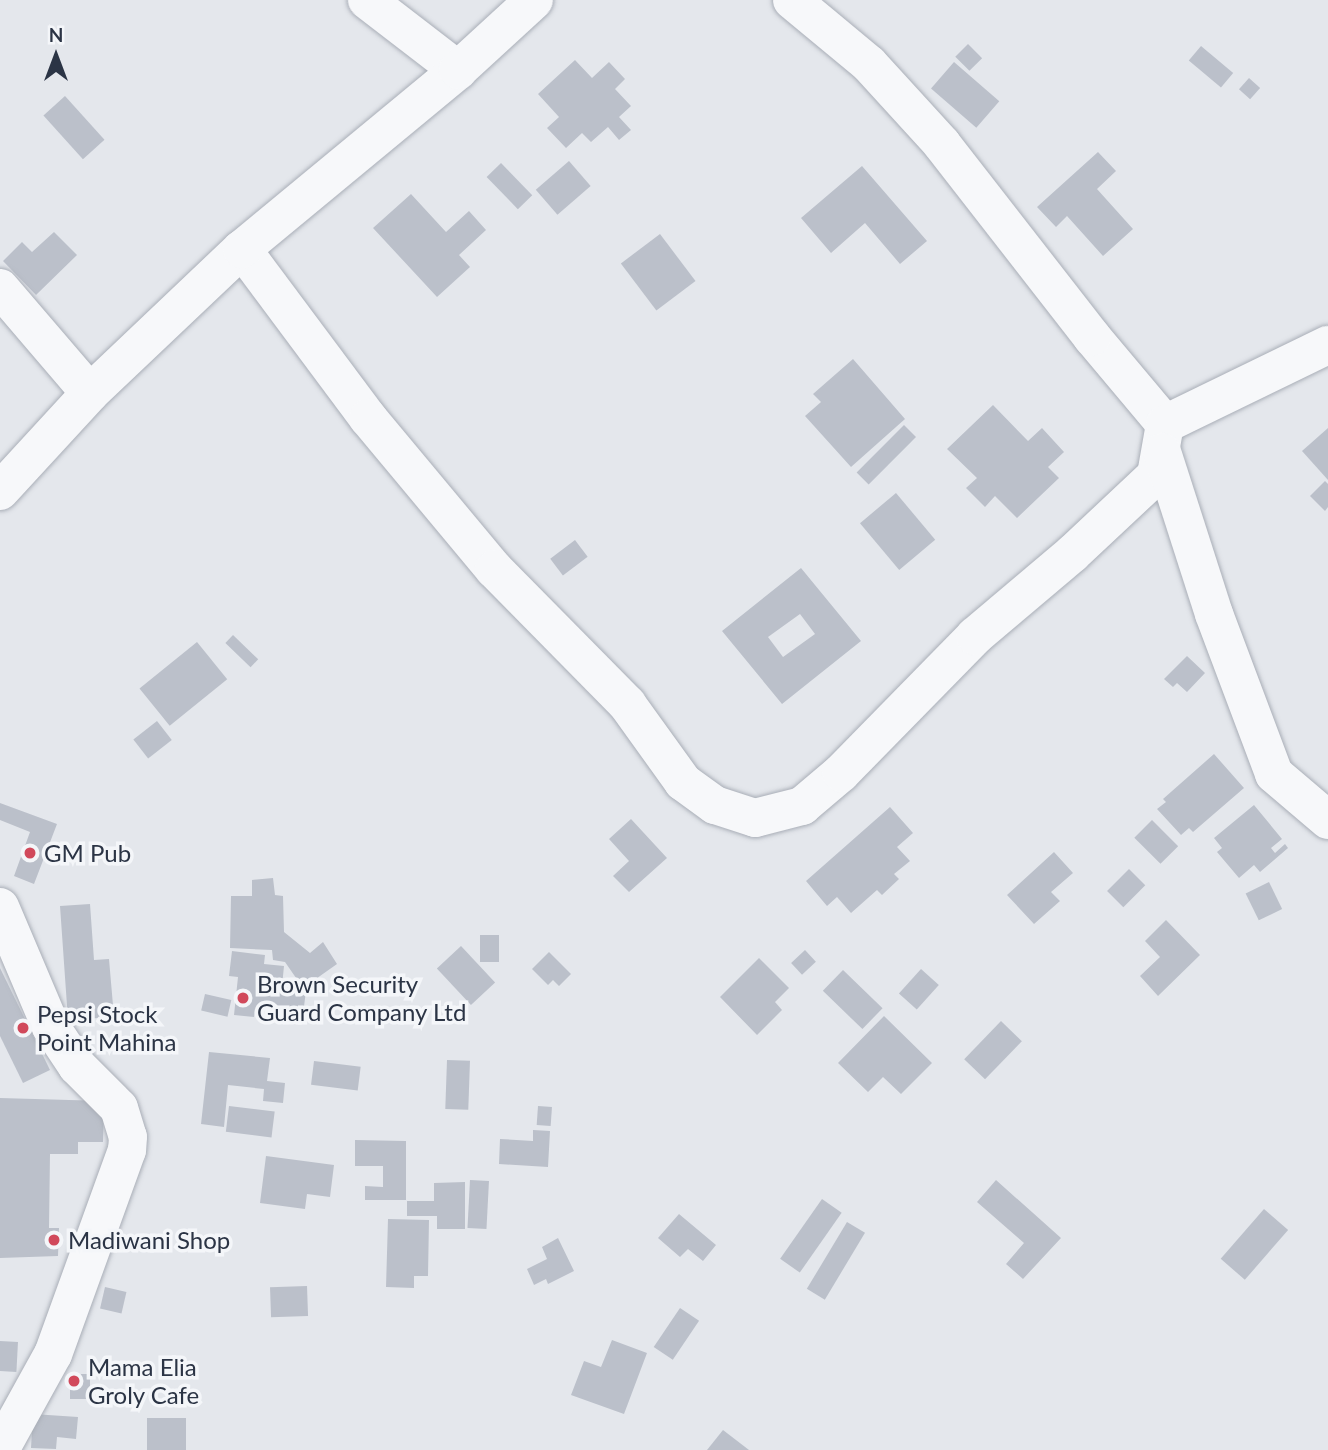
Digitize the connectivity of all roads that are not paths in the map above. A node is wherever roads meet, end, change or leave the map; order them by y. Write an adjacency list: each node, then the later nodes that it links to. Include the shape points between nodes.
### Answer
1 (367, 0): 4 (street)
2 (534, 0): 4 (street)
3 (792, 0): 9 (street, via 869,64 942,144)
4 (458, 70): 5 (street)
5 (242, 249): 8 (street); 9 (street, via 368,418 494,569 627,705 683,782 715,805 755,818 802,806 841,773 975,636 1156,475)
6 (0, 288): 8 (street)
7 (1328, 345): 9 (street)
8 (90, 393): 10 (street)
9 (1164, 438): 11 (street, via 1214,614 1274,774)
10 (0, 491)
11 (1328, 820)
12 (0, 907): 13 (street, via 51,1027 77,1066 118,1108 128,1137 53,1354)
13 (0, 1450)

